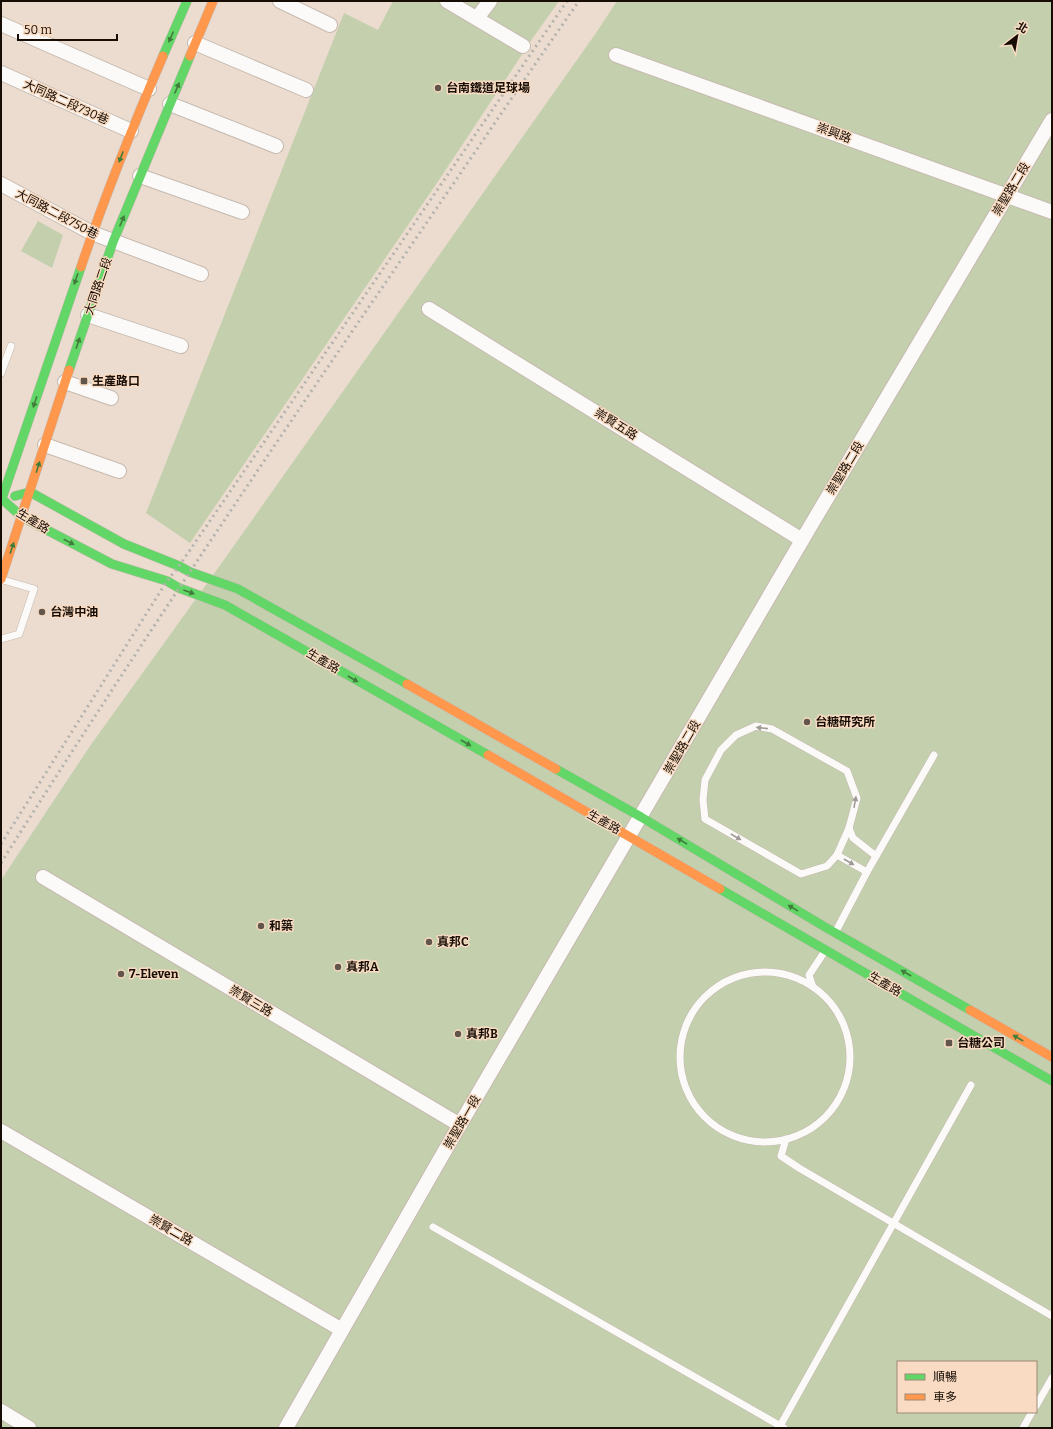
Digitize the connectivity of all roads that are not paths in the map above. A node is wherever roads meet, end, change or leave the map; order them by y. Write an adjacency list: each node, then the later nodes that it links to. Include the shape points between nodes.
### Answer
1 (187, 1): 13 (street, 大同路二段, one-way to 13)
2 (213, 1): 9 (street, 大同路二段)
3 (280, 1): 8 (street)
4 (447, 1): 6 (street)
5 (490, 1): 6 (street)
6 (477, 18): 10 (street)
7 (1, 24): 13 (street)
8 (330, 25)
9 (195, 43): 14 (street); 15 (street, 大同路二段, one-way to 9)
10 (523, 46)
11 (616, 54): 21 (street, 崇興路)
12 (1, 72): 17 (street, 大同路二段730巷)
13 (149, 89): 17 (street, 大同路二段)
14 (306, 90)
15 (170, 104): 18 (street); 19 (street, 大同路二段)
16 (1052, 120): 21 (street, 崇聖路二段)
17 (132, 131): 24 (street, 大同路二段, one-way to 24)
18 (276, 146)
19 (140, 176): 22 (street); 25 (street, 大同路二段, one-way to 19)
20 (1, 184): 24 (street, 大同路二段750巷)
21 (1007, 196): 23 (street, 崇興路); 39 (street, 崇聖路二段)
22 (242, 212)
23 (1052, 212)
24 (92, 233): 25 (street, 大同路二段750巷); 37 (street, 大同路二段, one-way to 37)
25 (113, 242): 26 (street, 大同路二段750巷); 28 (street, 大同路二段)
26 (201, 274)
27 (429, 309): 39 (street, 崇賢五路)
28 (88, 315): 30 (street); 32 (street, 大同路二段, one-way to 28)
29 (11, 346): 31 (lane)
30 (181, 346)
31 (1, 373)
32 (65, 382): 33 (street); 34 (street, 大同路二段)
33 (111, 398)
34 (45, 445): 35 (street); 36 (street, 大同路二段, one-way to 34)
35 (119, 471)
36 (30, 492): 37 (street, 生產路); 38 (street, 大同路二段); 43 (street, 生產路, via 124,544 238,589)
37 (1, 499): 38 (street, 生產路)
38 (22, 517): 40 (street, 大同路二段, one-way to 38); 45 (street, 生產路, one-way to 45, via 112,564 167,581 225,605)
39 (802, 540): 43 (street, 崇聖路二段)
40 (1, 579): 41 (lane, via 34,589 19,634)
41 (1, 639)
42 (934, 756): 47 (lane)
43 (641, 817): 45 (street, 崇聖路一段); 50 (street, 生產路, one-way to 43)
44 (849, 828): 46 (lane); 46 (lane, one-way to 46, via 857,798 847,771 772,729 756,726 736,735 721,750 705,780 705,819 801,874 827,866); 47 (lane, via 853,838)
45 (630, 837): 50 (street, 生產路); 55 (street, 崇聖路一段)
46 (837, 855): 48 (lane, one-way to 48)
47 (876, 856): 48 (lane)
48 (867, 872): 50 (lane)
49 (43, 877): 55 (street, 崇賢三路)
50 (831, 941): 51 (lane, via 809,975); 52 (street, 生產路, one-way to 50); 53 (street, 生產路)
51 (813, 987): 57 (lane, via 828,1000 843,1022 850,1048 849,1076 839,1101 821,1122 798,1136); 57 (lane, via 807,982 779,973 750,973 723,983 700,1001 685,1026 680,1054 684,1083 697,1109 719,1128 744,1140 771,1142)
52 (1052, 1057)
53 (1052, 1081)
54 (971, 1086): 58 (lane)
55 (460, 1125): 61 (street, 崇聖路一段)
56 (1, 1131): 61 (street, 崇賢二路)
57 (786, 1139): 58 (lane, via 781,1156)
58 (894, 1224): 60 (lane); 66 (lane)
59 (433, 1227): 66 (lane)
60 (1052, 1316)
61 (342, 1330): 68 (street, 崇聖路一段)
62 (1052, 1378): 63 (lane)
63 (1037, 1404)
64 (1, 1412): 67 (street)
65 (1031, 1413): 69 (lane)
66 (782, 1427)
67 (29, 1428)
68 (286, 1428)
69 (1023, 1428)

